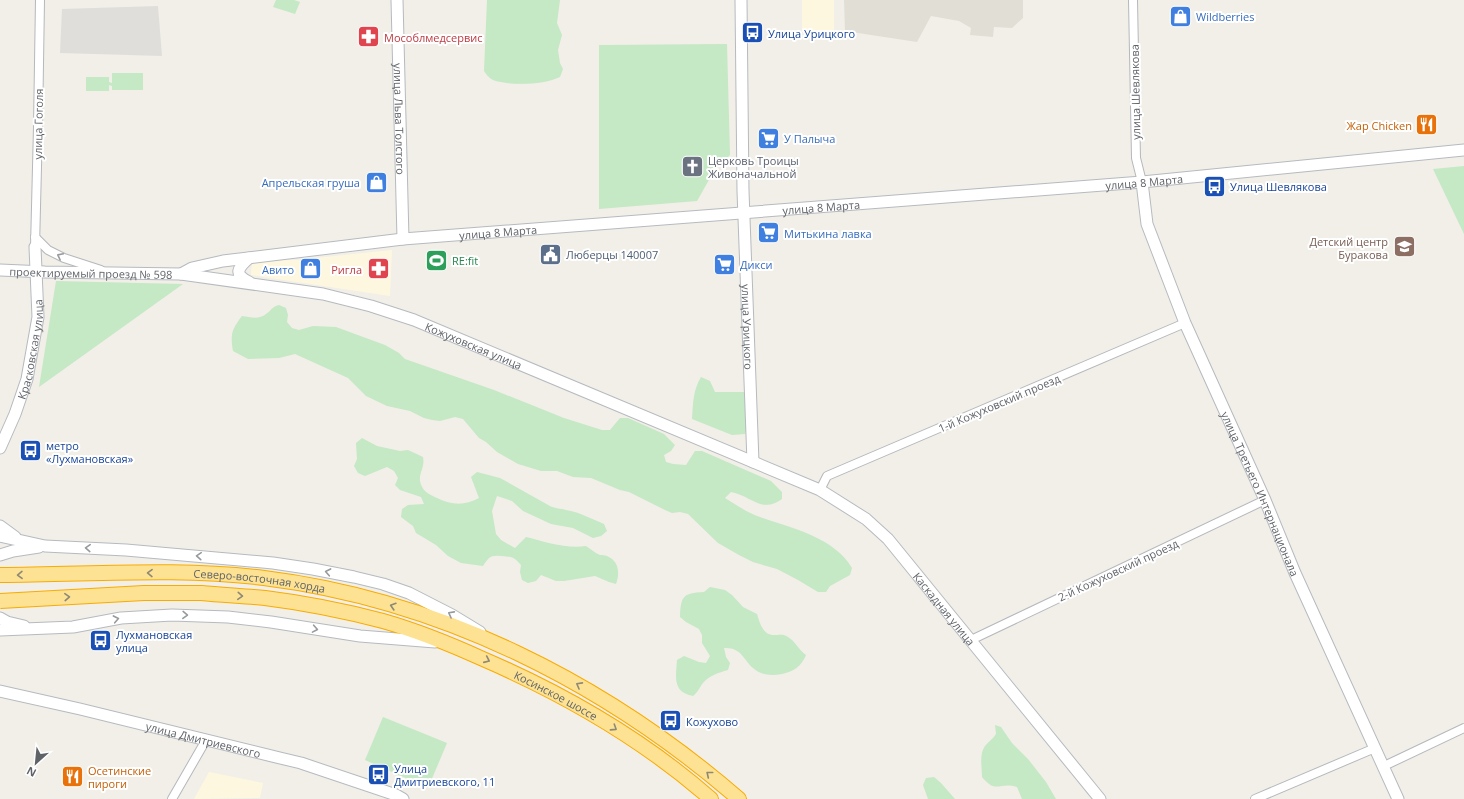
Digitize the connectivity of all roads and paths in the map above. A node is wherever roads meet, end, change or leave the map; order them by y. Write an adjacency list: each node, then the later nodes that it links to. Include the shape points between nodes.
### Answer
1 (40, 0): 9 (street, улица Гоголя)
2 (397, 0): 8 (street, улица Льва Толстого)
3 (741, 0): 7 (street, улица Урицкого)
4 (1133, 0): 6 (street, улица Шевлякова, via 1136,158)
5 (1464, 150): 6 (street, улица 8 Марта)
6 (1142, 182): 7 (street, улица 8 Марта); 16 (street, улица Третьего Интернационала, via 1147,224)
7 (745, 213): 8 (street, улица 8 Марта); 18 (street, улица Урицкого)
8 (403, 239): 10 (street, улица 8 Марта)
9 (35, 242): 12 (street, Красковская улица); 13 (street, one-way to 9, via 64,258)
10 (249, 258): 14 (street, улица 8 Марта, via 208,264); 15 (street, via 238,271 242,279)
11 (0, 270): 12 (street, проектируемый проезд № 598)
12 (35, 271): 13 (street, проектируемый проезд № 598); 17 (street, Красковская улица, via 38,317 27,379)
13 (110, 273): 14 (street, проектируемый проезд № 598)
14 (181, 274): 15 (street, Кожуховская улица)
15 (250, 283): 18 (street, Кожуховская улица, via 323,294 414,320)
16 (1185, 323): 19 (street, 1-й Кожуховский проезд, via 834,472 827,476); 20 (street, улица Третьего Интернационала)
17 (0, 448)
18 (753, 462): 19 (street, Каскадная улица)
19 (820, 490): 32 (street, Каскадная улица, via 866,519 888,539)
20 (1265, 500): 32 (street, 2-й Кожуховский проезд); 38 (street, улица Третьего Интернационала, via 1295,574)
21 (0, 526): 23 (street)
22 (0, 536): 23 (street)
23 (18, 540): 24 (street)
24 (45, 546): 25 (street, via 13,550); 34 (street, one-way to 24, via 409,593 354,577 250,561)
25 (0, 555)
26 (0, 576): 34 (highway, Северо-восточная хорда, one-way to 26, via 423,615 338,591 263,578 141,572)
27 (0, 601): 29 (highway, Северо-восточная хорда, one-way to 29, bridge, via 144,593 201,593 304,604)
28 (0, 618): 30 (street)
29 (384, 622): 33 (highway, Косинское шоссе)
30 (36, 629): 31 (street); 33 (street, one-way to 33, via 73,627 146,616 200,616 270,622 360,636)
31 (0, 630)
32 (971, 640): 44 (street, Каскадная улица)
33 (451, 645): 42 (highway, Косинское шоссе, one-way to 42, via 520,675 595,716 663,761)
34 (508, 648): 43 (highway, Косинское шоссе, one-way to 34, via 678,749 626,713 569,679)
35 (0, 691): 37 (street, улица Дмитриевского)
36 (1464, 728): 39 (street)
37 (206, 740): 40 (street); 41 (street, улица Дмитриевского, via 301,763)
38 (1375, 748): 39 (street, улица Третьего Интернационала); 45 (street)
39 (1384, 766): 46 (street, улица Третьего Интернационала)
40 (172, 799)
41 (403, 799)
42 (711, 799)
43 (739, 799)
44 (1100, 799)
45 (1255, 799)
46 (1398, 799)

